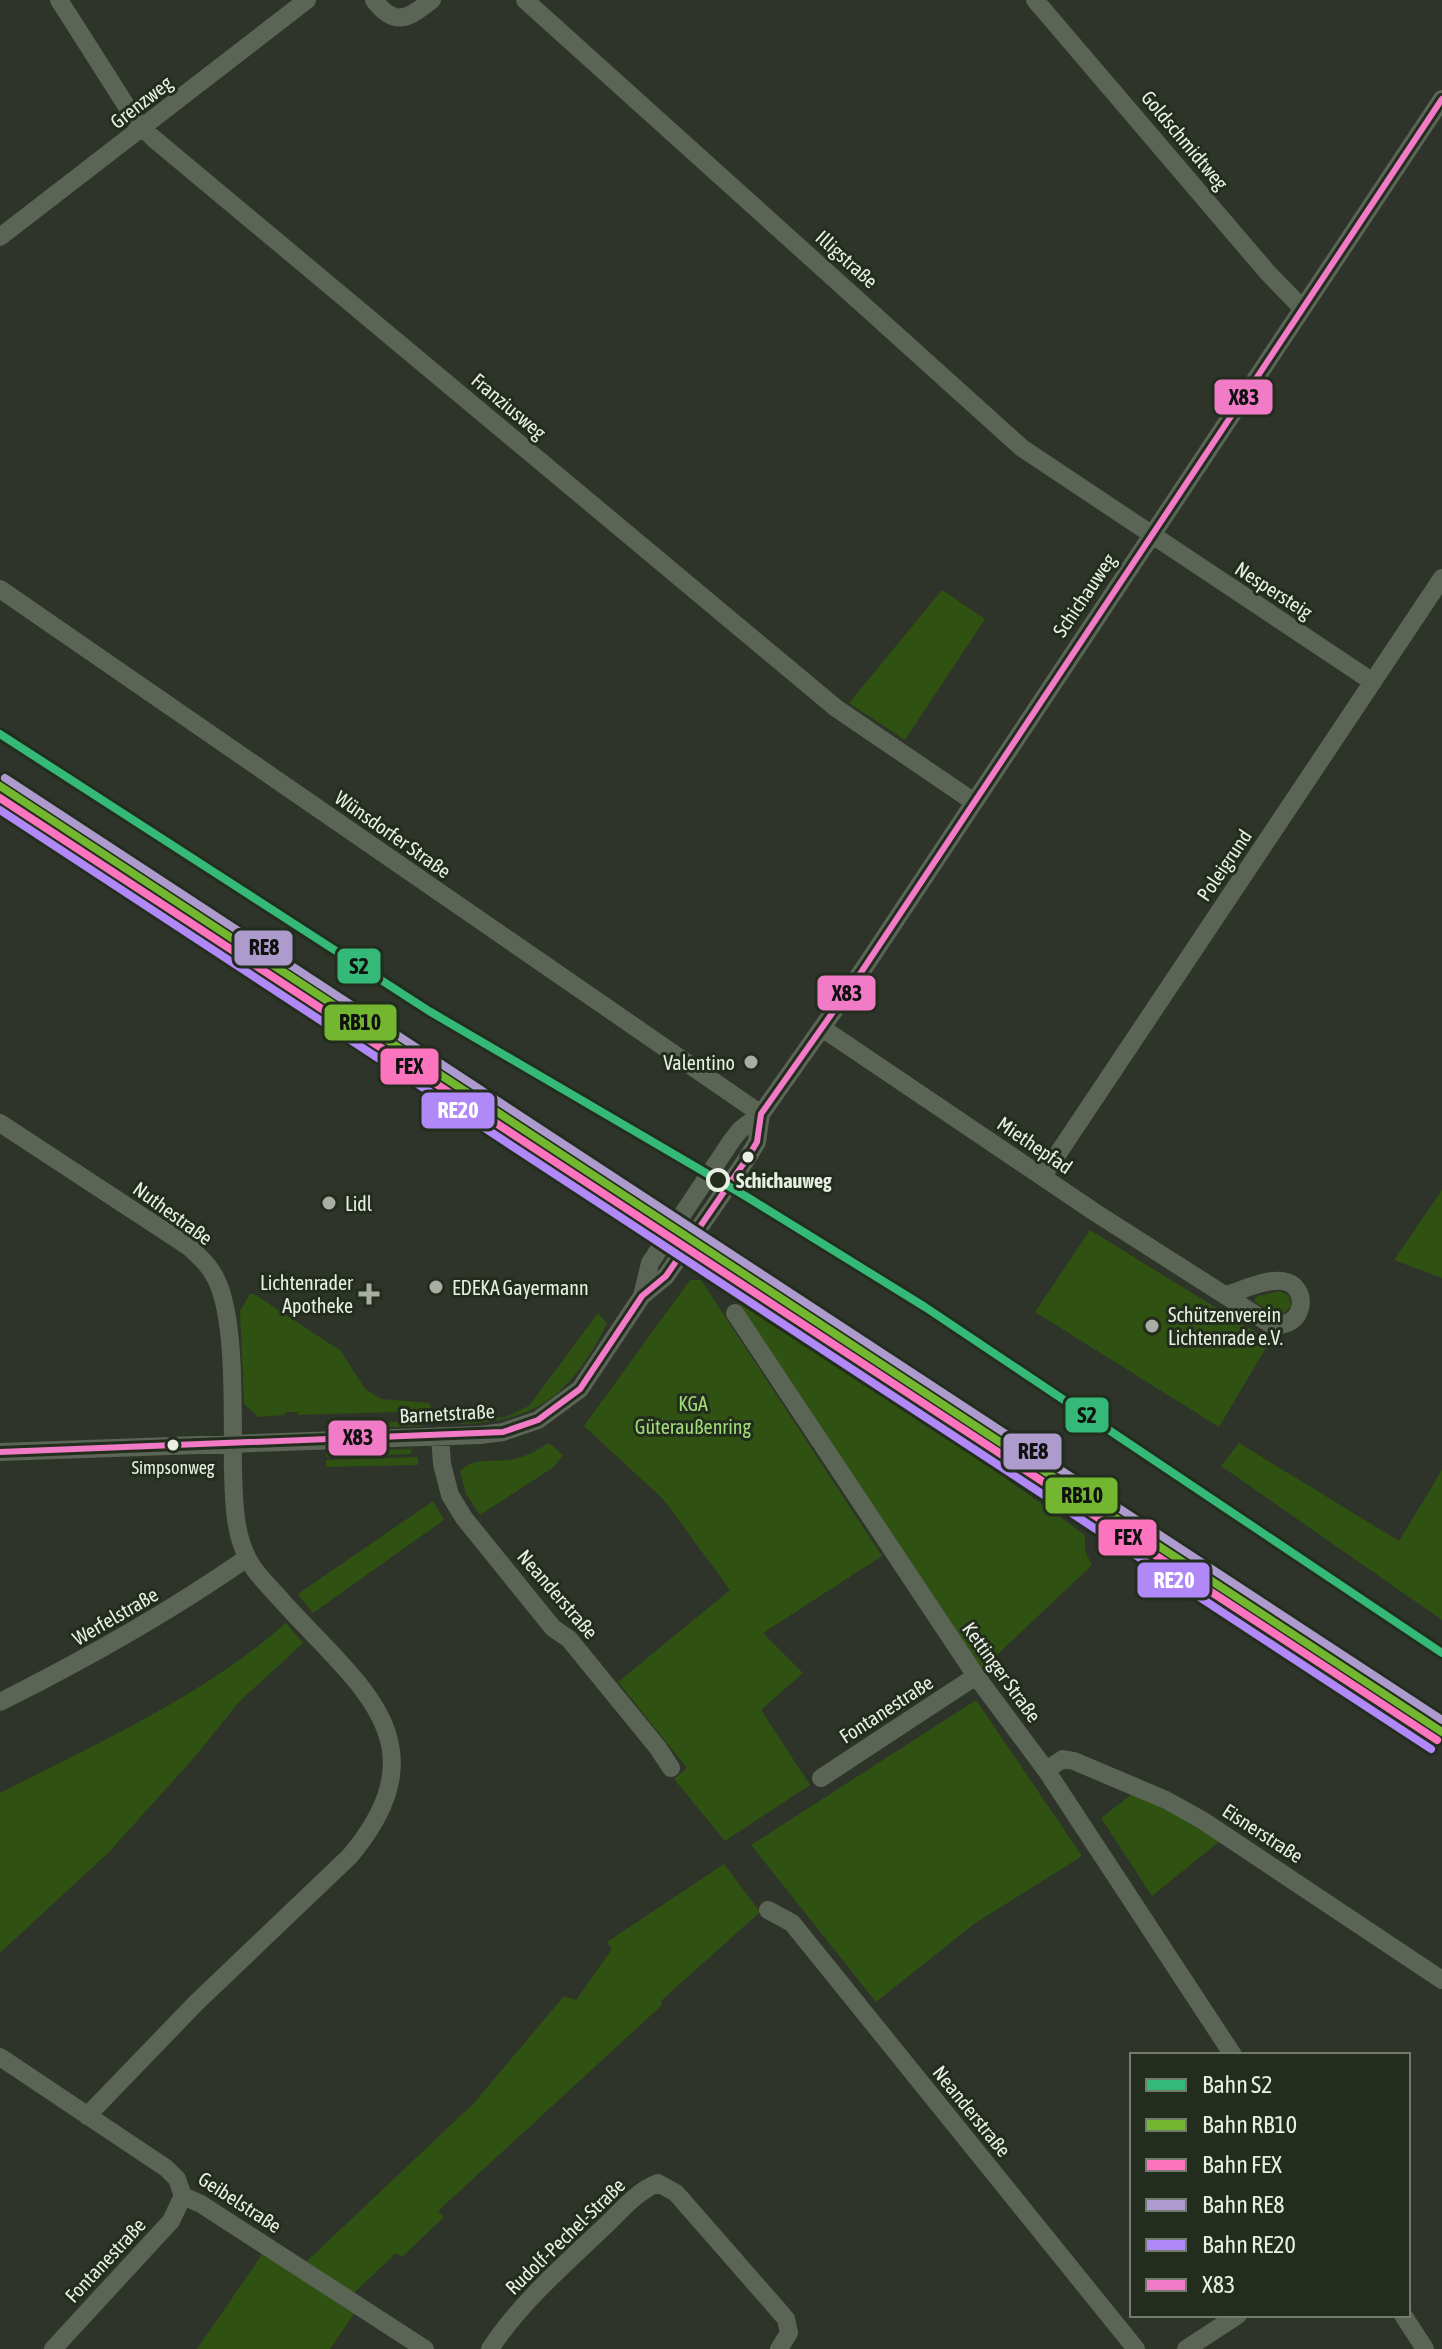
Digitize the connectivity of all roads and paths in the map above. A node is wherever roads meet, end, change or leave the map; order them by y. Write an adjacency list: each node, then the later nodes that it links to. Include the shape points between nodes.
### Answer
1 (59, 0): 8 (street, Franziusweg)
2 (307, 0): 8 (street, Grenzweg)
3 (374, 0): 4 (street, via 391,17 402,18)
4 (432, 0)
5 (525, 0): 11 (street, Illigstraße, via 1022,448)
6 (1035, 0): 10 (street, Goldschmidtweg)
7 (1442, 99): 10 (street, Schichauweg)
8 (143, 128): 9 (street, Grenzweg); 15 (street, Franziusweg, via 836,708)
9 (0, 237)
10 (1302, 308): 11 (street, Schichauweg)
11 (1151, 535): 14 (street, Nespersteig); 15 (street, Schichauweg)
12 (1442, 578): 14 (street, Poleigrund)
13 (0, 589): 17 (street, Wünsdorfer Straße)
14 (1373, 682): 19 (street, Poleigrund)
15 (974, 802): 16 (street, Schichauweg)
16 (822, 1028): 17 (street, Schichauweg); 19 (street, Miethepfad)
17 (761, 1114): 22 (street, Barnetstraße, via 740,1130 661,1244 642,1296 580,1389 528,1424 503,1432)
18 (0, 1123): 23 (street, Nuthestraße, via 189,1247 209,1266 223,1296 229,1338)
19 (1043, 1176): 20 (street, Miethepfad)
20 (1226, 1295)
21 (735, 1313): 26 (street, Kettinger Straße)
22 (440, 1436): 23 (street, Barnetstraße); 28 (street, Neanderstraße, via 446,1484 464,1518)
23 (232, 1444): 24 (street, Barnetstraße); 25 (street, via 235,1512)
24 (0, 1452)
25 (247, 1558): 27 (street, Werfelstraße, via 131,1633); 35 (street, via 378,1710 393,1756 387,1795 350,1856)
26 (976, 1676): 29 (street, Kettinger Straße); 30 (street, Fontanestraße)
27 (0, 1702)
28 (671, 1768)
29 (1046, 1770): 32 (street, Eisnerstraße, via 1063,1759 1074,1761 1190,1813); 33 (street, Kettinger Straße)
30 (821, 1778)
31 (768, 1910): 43 (street, Neanderstraße, via 792,1923)
32 (1442, 1980)
33 (1232, 2053)
34 (0, 2057): 35 (street, Geibelstraße)
35 (87, 2116): 36 (street, Geibelstraße, via 166,2168)
36 (183, 2196): 39 (street, Fontanestraße, via 171,2221); 40 (street, Geibelstraße)
37 (1235, 2317): 44 (street)
38 (1404, 2317): 45 (street)
39 (53, 2349)
40 (425, 2349)
41 (490, 2349): 42 (street, Rudolf-Pechel-Straße, via 558,2272 641,2192 658,2183 676,2193 786,2319 789,2333)
42 (779, 2349)
43 (1136, 2349)
44 (1186, 2349)
45 (1425, 2349)

